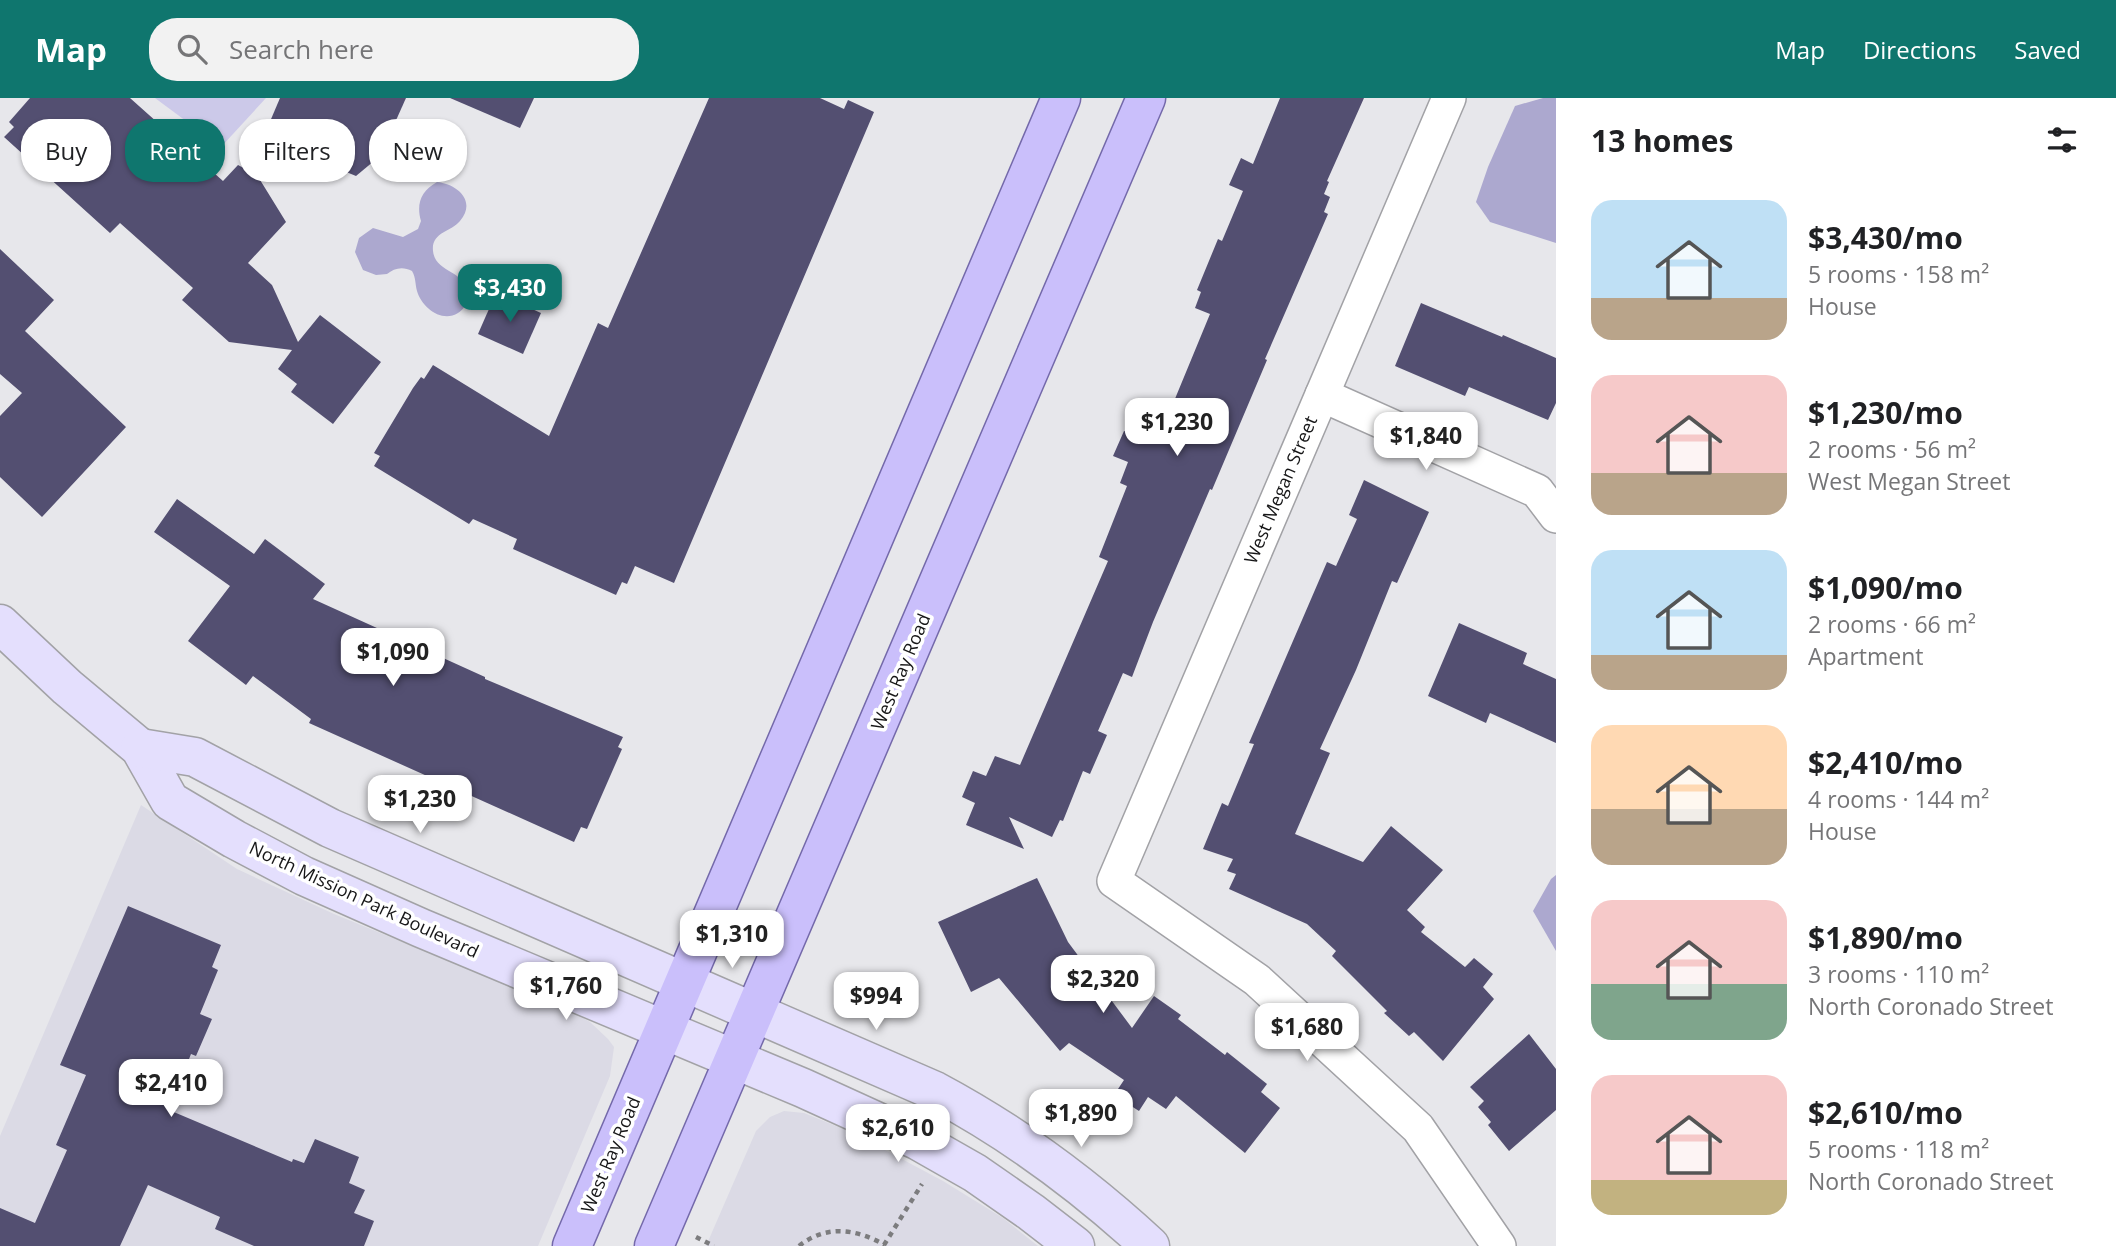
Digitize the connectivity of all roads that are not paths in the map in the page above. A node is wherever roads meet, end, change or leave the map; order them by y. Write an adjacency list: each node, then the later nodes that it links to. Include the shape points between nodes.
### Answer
1 (1061, 98): 8 (main road, West Ray Road)
2 (1146, 98): 9 (main road, West Ray Road)
3 (1449, 98): 4 (street, West Megan Street)
4 (1322, 395): 5 (street, via 1537,491); 16 (street, West Megan Street, via 1114,881 1257,980 1418,1128)
5 (1556, 516)
6 (0, 624): 7 (street, North Mission Park Boulevard)
7 (140, 748): 8 (street, via 195,757 330,828); 10 (street, North Mission Park Boulevard, via 170,802 234,839 304,876)
8 (684, 982): 9 (street); 10 (main road, West Ray Road)
9 (755, 1013): 11 (main road, West Ray Road); 15 (street, via 884,1067 986,1119 1048,1161)
10 (663, 1030): 11 (street, North Mission Park Boulevard); 12 (main road, West Ray Road)
11 (735, 1060): 13 (main road, West Ray Road); 14 (street, North Mission Park Boulevard, via 917,1140 975,1173)
12 (572, 1246)
13 (654, 1246)
14 (1074, 1246)
15 (1150, 1246)
16 (1499, 1246)

